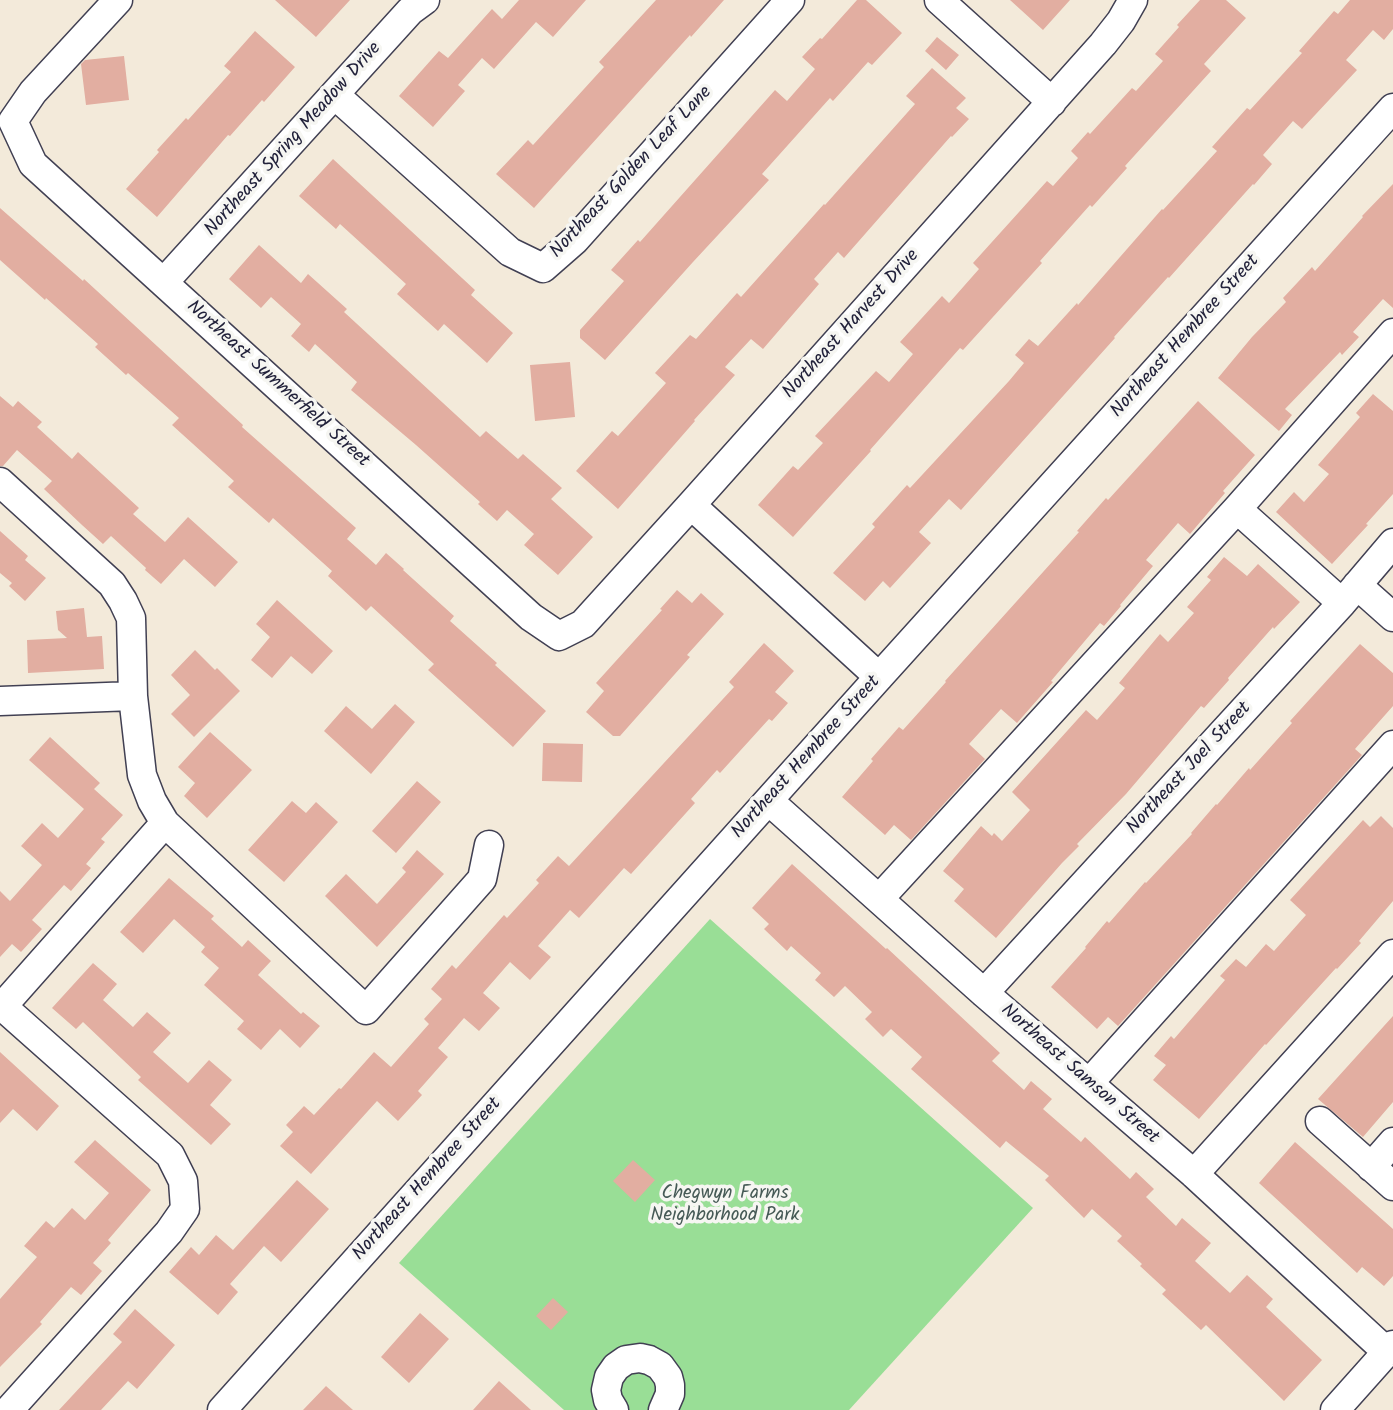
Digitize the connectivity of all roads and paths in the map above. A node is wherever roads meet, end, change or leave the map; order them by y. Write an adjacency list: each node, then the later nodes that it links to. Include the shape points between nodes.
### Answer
1 (118, 0): 9 (street, Northeast Summerfield Street, via 33,92 13,121 33,164)
2 (425, 0): 6 (street, Northeast Spring Meadow Drive)
3 (790, 0): 6 (street, Northeast Golden Leaf Lane, via 575,240 543,268 510,252)
4 (939, 0): 7 (street)
5 (1133, 0): 7 (street, Northeast Harvest Drive, via 1103,44)
6 (335, 95): 9 (street, Northeast Spring Meadow Drive)
7 (1052, 102): 12 (street, Northeast Harvest Drive)
8 (1393, 108): 18 (street, Northeast Hembree Street)
9 (164, 282): 17 (street, Northeast Summerfield Street, via 531,617)
10 (1393, 332): 13 (street)
11 (0, 482): 19 (street, via 112,584 123,601 131,618)
12 (691, 505): 17 (street, Northeast Harvest Drive, via 583,624); 18 (street)
13 (1237, 509): 15 (street); 25 (street)
14 (1393, 543): 15 (street, Northeast Joel Street)
15 (1350, 594): 16 (street); 27 (street, Northeast Joel Street)
16 (1393, 617)
17 (559, 636)
18 (879, 677): 22 (street, Northeast Hembree Street)
19 (133, 696): 20 (street); 23 (street, via 142,775)
20 (0, 701)
21 (1393, 745): 29 (street)
22 (769, 801): 25 (street, Northeast Samson Street); 37 (street, Northeast Hembree Street)
23 (164, 823): 24 (street, via 366,1010 482,880); 28 (street)
24 (489, 845)
25 (879, 899): 27 (street, Northeast Samson Street)
26 (1393, 954): 33 (street)
27 (984, 993): 29 (street, Northeast Samson Street)
28 (1, 1008): 36 (street, via 170,1155 183,1181 184,1209)
29 (1088, 1083): 33 (street, Northeast Samson Street)
30 (1320, 1121): 32 (street)
31 (1393, 1142): 32 (street)
32 (1371, 1167): 34 (street)
33 (1194, 1174): 35 (street, Northeast Samson Street)
34 (1393, 1186)
35 (1390, 1348): 40 (street)
36 (9, 1410)
37 (222, 1410)
38 (614, 1410): 39 (street, via 606,1391 609,1377 625,1360 640,1358 660,1366 668,1377 670,1394)
39 (663, 1410)
40 (1335, 1410)

